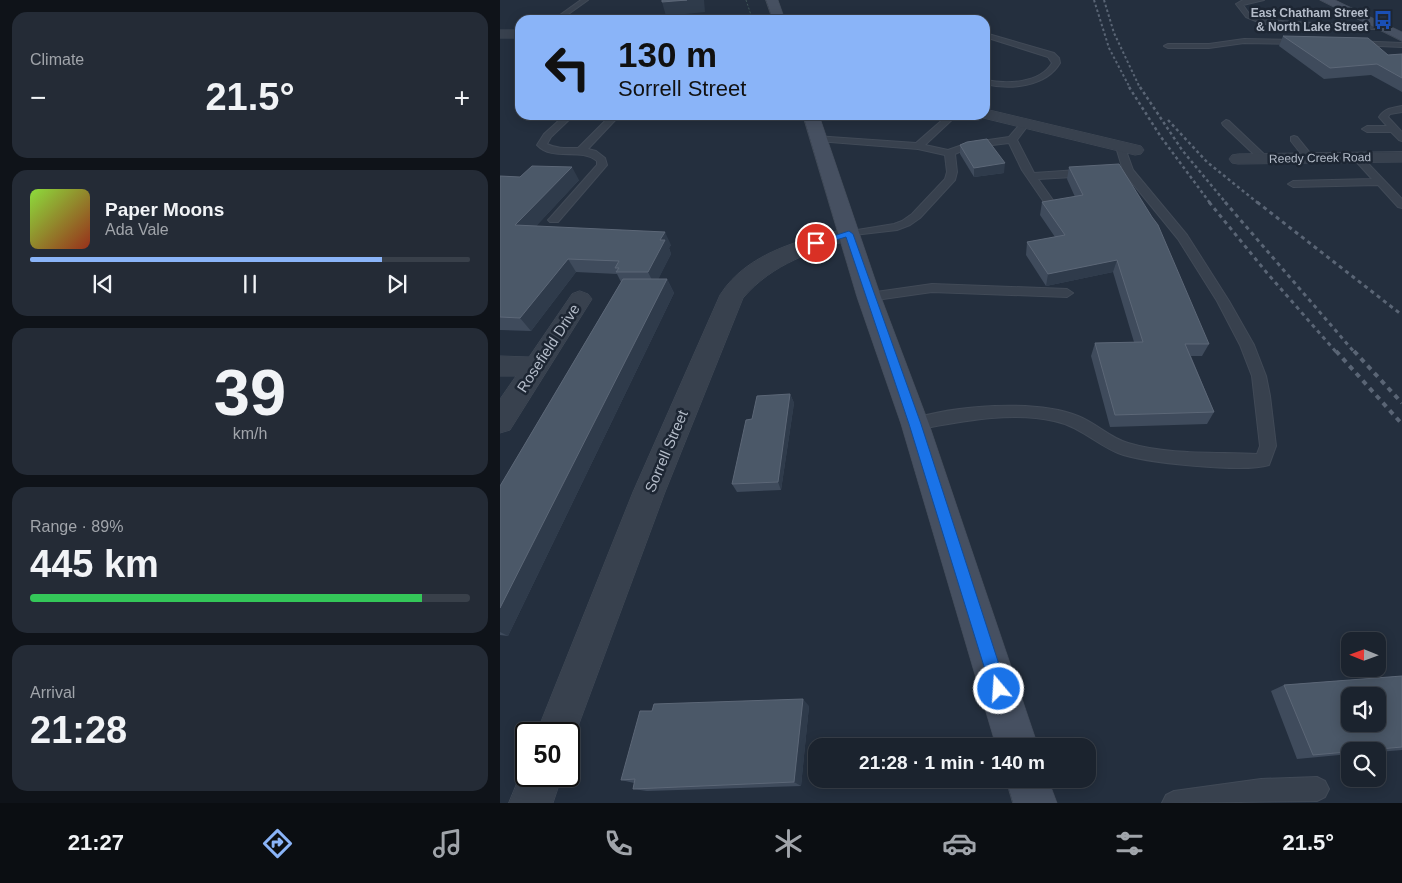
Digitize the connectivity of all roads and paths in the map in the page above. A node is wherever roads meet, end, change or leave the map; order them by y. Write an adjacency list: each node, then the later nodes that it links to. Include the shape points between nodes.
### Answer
1 (585, 0): 6 (lane)
2 (746, 0): 7 (path)
3 (772, 0): 8 (main road)
4 (1261, 0): 9 (lane, via 1239,4 1248,16 1263,22)
5 (1326, 0): 9 (main road)
6 (563, 15)
7 (751, 15)
8 (777, 15)
9 (1382, 27): 13 (main road)
10 (500, 34): 11 (street)
11 (515, 34)
12 (990, 37): 18 (lane, via 1051,55 1056,64 1049,72 1019,84)
13 (1402, 37)
14 (1308, 42): 16 (lane, via 1244,41)
15 (1346, 43): 17 (lane)
16 (1168, 46)
17 (1402, 46)
18 (990, 83)
19 (1402, 109): 27 (lane, via 1383,115)
20 (990, 115): 26 (street)
21 (565, 120): 34 (lane, via 542,144 555,150)
22 (611, 120): 34 (lane)
23 (947, 120): 32 (lane)
24 (814, 122): 32 (lane); 48 (main road)
25 (1226, 122): 40 (lane)
26 (1025, 124): 31 (lane); 33 (street)
27 (1393, 129): 28 (lane); 29 (lane)
28 (1367, 130)
29 (1402, 138)
30 (1294, 139): 38 (lane)
31 (1012, 140): 35 (lane, via 961,146); 42 (lane)
32 (918, 146): 35 (lane)
33 (1128, 148): 41 (lane)
34 (581, 151): 47 (lane, via 597,154 602,165)
35 (950, 153): 48 (lane, via 950,180 916,216 897,227)
36 (1402, 156): 37 (street, Reedy Creek Road)
37 (1357, 157): 38 (street, Reedy Creek Road); 43 (lane)
38 (1309, 158): 40 (street, Reedy Creek Road)
39 (1238, 159): 40 (street, Reedy Creek Road)
40 (1264, 159)
41 (1128, 171): 42 (lane); 55 (lane, via 1184,237 1247,345 1263,396 1268,446 1263,460 1134,452 1114,445 1075,421 1045,414 982,413)
42 (1032, 176): 45 (lane)
43 (1380, 182): 44 (lane); 46 (lane)
44 (1293, 184)
45 (1050, 203)
46 (1402, 205)
47 (554, 220)
48 (849, 234): 50 (main road); 56 (street, Sorrell Street, via 782,255 750,275 732,295 649,492)
49 (1067, 293): 50 (lane, via 939,288)
50 (869, 297): 55 (main road)
51 (580, 299): 53 (street, Rosefield Drive)
52 (500, 366): 53 (street)
53 (535, 367): 54 (street, Rosefield Drive)
54 (500, 422)
55 (915, 424): 57 (main road)
56 (561, 722)
57 (1014, 738)
58 (537, 787): 61 (street)
59 (1030, 788): 62 (main road)
60 (1317, 789): 63 (lane)
61 (532, 803)
62 (1035, 803)
63 (1174, 803)

